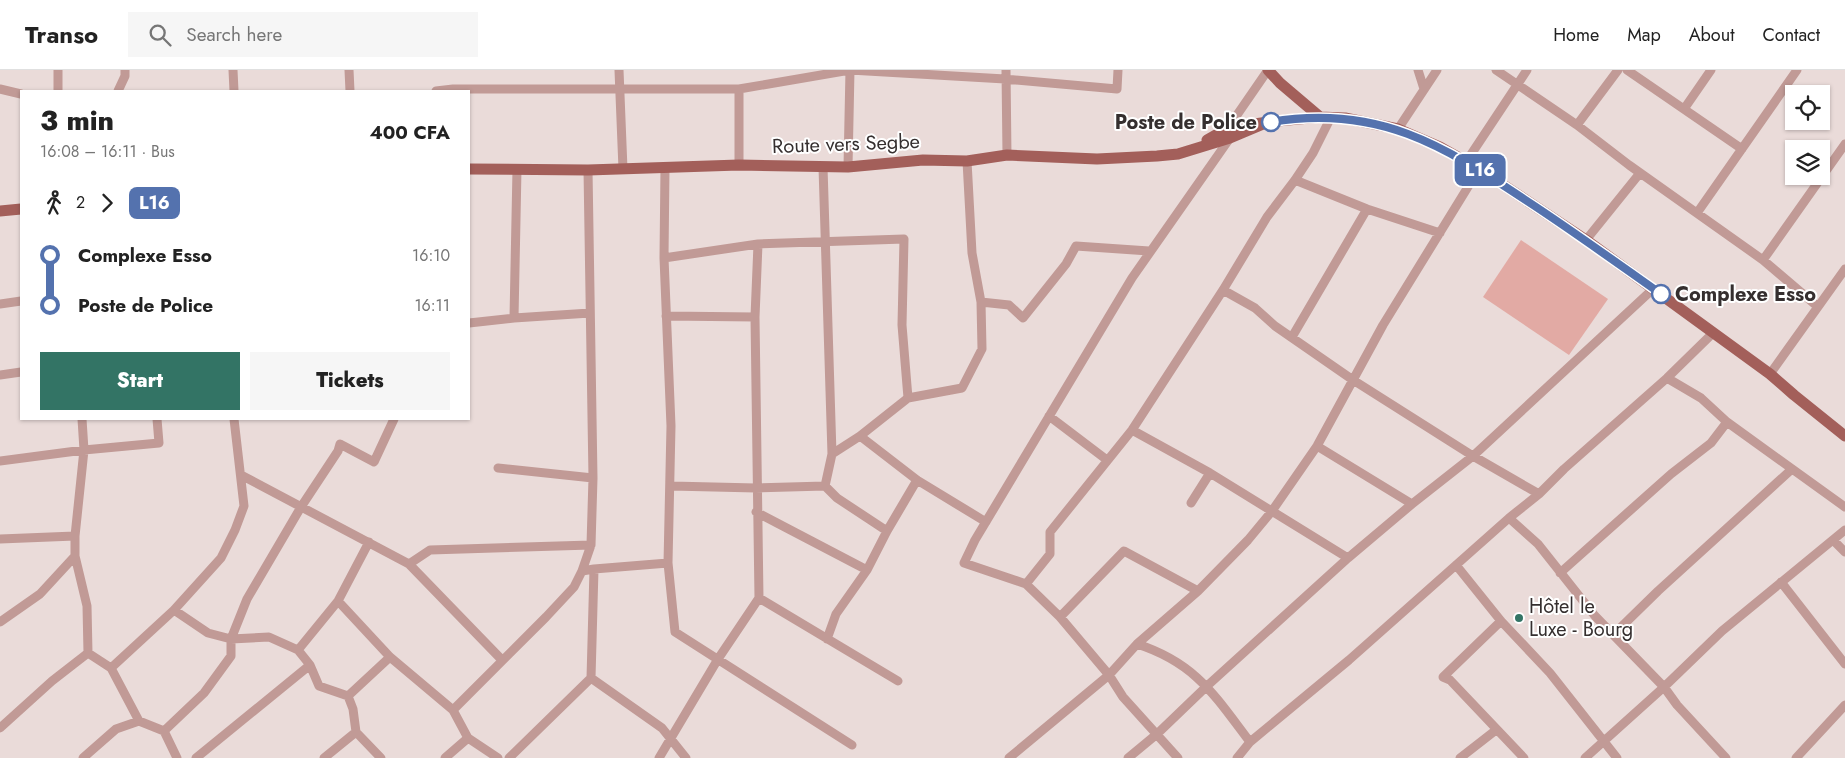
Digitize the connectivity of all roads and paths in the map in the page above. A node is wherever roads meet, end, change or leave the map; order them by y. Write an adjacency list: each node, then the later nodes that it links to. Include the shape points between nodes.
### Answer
1 (58, 70): 24 (street)
2 (125, 70): 25 (street)
3 (233, 70): 26 (street)
4 (349, 70): 27 (street)
5 (619, 70): 21 (street)
6 (850, 70): 17 (street); 22 (street); 42 (street)
7 (1118, 70): 18 (street, via 1116,89)
8 (1268, 70): 31 (main road); 34 (street)
9 (1418, 70): 23 (street)
10 (1437, 70): 23 (street)
11 (1496, 70): 19 (street)
12 (1528, 70): 19 (street)
13 (1618, 70): 32 (street)
14 (1627, 70): 30 (street)
15 (1711, 70): 30 (street)
16 (1797, 70): 36 (street)
17 (926, 72): 18 (street)
18 (1006, 74): 37 (street)
19 (1518, 84): 32 (street); 39 (street)
20 (0, 89): 29 (street)
21 (620, 89): 22 (street); 28 (street); 46 (street)
22 (739, 89): 40 (street)
23 (1424, 89): 33 (street)
24 (58, 90)
25 (118, 90)
26 (234, 90)
27 (350, 90)
28 (453, 90)
29 (20, 94)
30 (1684, 109): 36 (street)
31 (1325, 117): 33 (main road, Route vers Segbe, via 1361,120); 34 (main road, Route vers Segbe, via 1268,122); 50 (street, via 1312,153)
32 (1578, 125): 49 (street)
33 (1398, 129): 39 (main road, Route vers Segbe)
34 (1229, 133): 37 (main road, Route vers Segbe, via 1178,154 1097,159); 59 (street, via 1176,216)
35 (1845, 144): 61 (street)
36 (1742, 149): 54 (street)
37 (1007, 155): 38 (main road, Route vers Segbe)
38 (966, 161): 42 (main road, Route vers Segbe, via 923,160); 66 (street, via 972,253)
39 (1466, 162): 47 (main road, Route vers Segbe)
40 (739, 165): 41 (main road, Route vers Segbe); 43 (main road, Route vers Segbe)
41 (823, 167): 42 (main road, Route vers Segbe); 57 (street)
42 (848, 167)
43 (665, 168): 46 (main road, Route vers Segbe); 60 (street)
44 (470, 169): 45 (main road, Route vers Segbe)
45 (516, 169): 48 (main road, Route vers Segbe); 72 (street)
46 (623, 169): 48 (main road, Route vers Segbe)
47 (1479, 169): 55 (street); 56 (main road, Route vers Segbe)
48 (588, 170): 69 (street)
49 (1640, 173): 54 (street); 56 (street)
50 (1295, 180): 51 (street); 64 (street, via 1267,217)
51 (1367, 209): 55 (street); 75 (street)
52 (20, 210): 53 (main road)
53 (0, 211)
54 (1697, 213): 61 (street)
55 (1440, 233): 80 (street)
56 (1586, 240): 63 (main road, Route vers Segbe)
57 (827, 241): 58 (street); 81 (street, via 904,239 902,326); 93 (street)
58 (758, 244): 60 (street); 71 (street)
59 (1149, 250): 66 (street, via 1076,246 1066,264 1023,318 1009,305); 82 (street)
60 (664, 258): 70 (street)
61 (1763, 260): 68 (street)
62 (1845, 269): 68 (street)
63 (1654, 289): 74 (main road, Route vers Segbe); 94 (street)
64 (1224, 290): 75 (street, via 1255,308); 88 (street)
65 (20, 301): 67 (street)
66 (981, 302): 81 (street, via 982,349 962,388)
67 (0, 304)
68 (1817, 306): 77 (street)
69 (590, 313): 72 (street); 101 (street)
70 (666, 316): 71 (street); 103 (street)
71 (754, 317): 105 (street)
72 (514, 318): 73 (street)
73 (470, 323)
74 (1714, 333): 77 (main road, Route vers Segbe); 79 (street)
75 (1292, 337): 80 (street)
76 (20, 372): 78 (street)
77 (1770, 374): 90 (main road, Route vers Segbe)
78 (0, 375)
79 (1667, 378): 87 (street, via 1701,398); 106 (street)
80 (1353, 380): 91 (street); 94 (street)
81 (908, 398): 89 (street)
82 (1049, 416): 95 (street); 114 (street)
83 (82, 420): 92 (street)
84 (157, 420): 92 (street, via 159,443)
85 (234, 420): 100 (street)
86 (394, 420): 109 (street, via 374,462 340,444)
87 (1727, 422): 98 (street); 131 (street, via 1711,443 1671,474)
88 (1132, 430): 95 (street); 99 (street)
89 (860, 436): 93 (street); 102 (street)
90 (1845, 436)
91 (1317, 446): 108 (street); 111 (street)
92 (84, 450): 96 (street); 117 (street)
93 (832, 454): 104 (street)
94 (1474, 456): 106 (street); 108 (street)
95 (1107, 460): 133 (street, via 1050,532 1050,554)
96 (0, 461)
97 (498, 468): 101 (street)
98 (1792, 469): 110 (street); 141 (street)
99 (1210, 473): 107 (street); 111 (street)
100 (241, 475): 109 (street); 137 (street, via 244,506 236,530 221,558)
101 (593, 478): 121 (street)
102 (917, 480): 114 (street); 116 (street)
103 (671, 486): 105 (street); 125 (street)
104 (825, 486): 105 (street); 116 (street, via 837,498)
105 (756, 488): 112 (street)
106 (1539, 494): 113 (street)
107 (1191, 503)
108 (1412, 504): 124 (street)
109 (301, 507): 120 (street); 142 (street, via 247,599)
110 (1845, 507)
111 (1272, 511): 124 (street); 134 (street)
112 (756, 512): 129 (street); 135 (street)
113 (1509, 518): 127 (street); 131 (street, via 1538,544)
114 (986, 522): 133 (street, via 964,563)
115 (1845, 530): 119 (street)
116 (887, 531): 129 (street)
117 (75, 536): 118 (street); 123 (street)
118 (0, 539)
119 (1833, 540): 122 (street); 132 (street)
120 (369, 542): 126 (street); 136 (street)
121 (591, 546): 126 (street, via 430,550); 130 (street)
122 (1845, 552)
123 (75, 556): 140 (street, via 40,594); 146 (street, via 87,606)
124 (1348, 558): 156 (street)
125 (668, 563): 128 (street); 148 (street, via 676,632)
126 (409, 564): 149 (street)
127 (1456, 565): 139 (street); 170 (street)
128 (594, 568): 130 (street); 154 (street)
129 (867, 570): 143 (street, via 836,614)
130 (582, 571): 149 (street, via 574,587)
131 (1560, 573): 141 (street, via 1594,616)
132 (1781, 582): 150 (street); 157 (street, via 1701,649)
133 (1026, 584): 138 (street)
134 (1198, 591): 138 (street, via 1124,551); 144 (street)
135 (758, 598): 143 (street); 148 (street)
136 (338, 601): 145 (street); 147 (street)
137 (174, 610): 142 (street, via 208,633); 152 (street)
138 (1060, 617): 153 (street)
139 (1501, 621): 163 (street, via 1443,677 1450,680); 169 (street, via 1550,673)
140 (0, 622)
141 (1614, 634): 157 (street)
142 (231, 639): 145 (street, via 268,637); 164 (street, via 231,656 204,693)
143 (826, 639): 155 (street)
144 (1137, 644): 153 (street); 156 (street, via 1174,660)
145 (298, 650): 151 (street)
146 (88, 653): 152 (street); 162 (street)
147 (390, 657): 158 (street); 160 (street)
148 (718, 659): 168 (street); 171 (street)
149 (502, 660): 160 (street)
150 (1845, 664)
151 (310, 665): 158 (street, via 319,686); 174 (street)
152 (111, 668): 161 (street)
153 (1110, 675): 166 (street, via 1123,697); 182 (street)
154 (591, 678): 168 (street, via 662,728); 179 (street)
155 (898, 680)
156 (1207, 686): 166 (street); 170 (street)
157 (1664, 688): 169 (street); 190 (street)
158 (348, 696): 165 (street)
159 (1845, 705): 191 (street)
160 (453, 710): 167 (street)
161 (139, 721): 164 (street); 172 (street, via 116,729)
162 (0, 728)
163 (1496, 730): 186 (street); 187 (street)
164 (164, 731): 173 (street)
165 (356, 732): 175 (street); 176 (street)
166 (1157, 734): 183 (street); 184 (street)
167 (468, 738): 177 (street); 178 (street)
168 (669, 739): 180 (street); 181 (street)
169 (1604, 740): 188 (street); 189 (street)
170 (1250, 742): 185 (street)
171 (852, 745)
172 (83, 758)
173 (177, 758)
174 (196, 758)
175 (324, 758)
176 (381, 758)
177 (445, 758)
178 (498, 758)
179 (509, 758)
180 (659, 758)
181 (686, 758)
182 (1009, 758)
183 (1128, 758)
184 (1178, 758)
185 (1237, 758)
186 (1460, 758)
187 (1524, 758)
188 (1585, 758)
189 (1617, 758)
190 (1726, 758)
191 (1796, 758)

